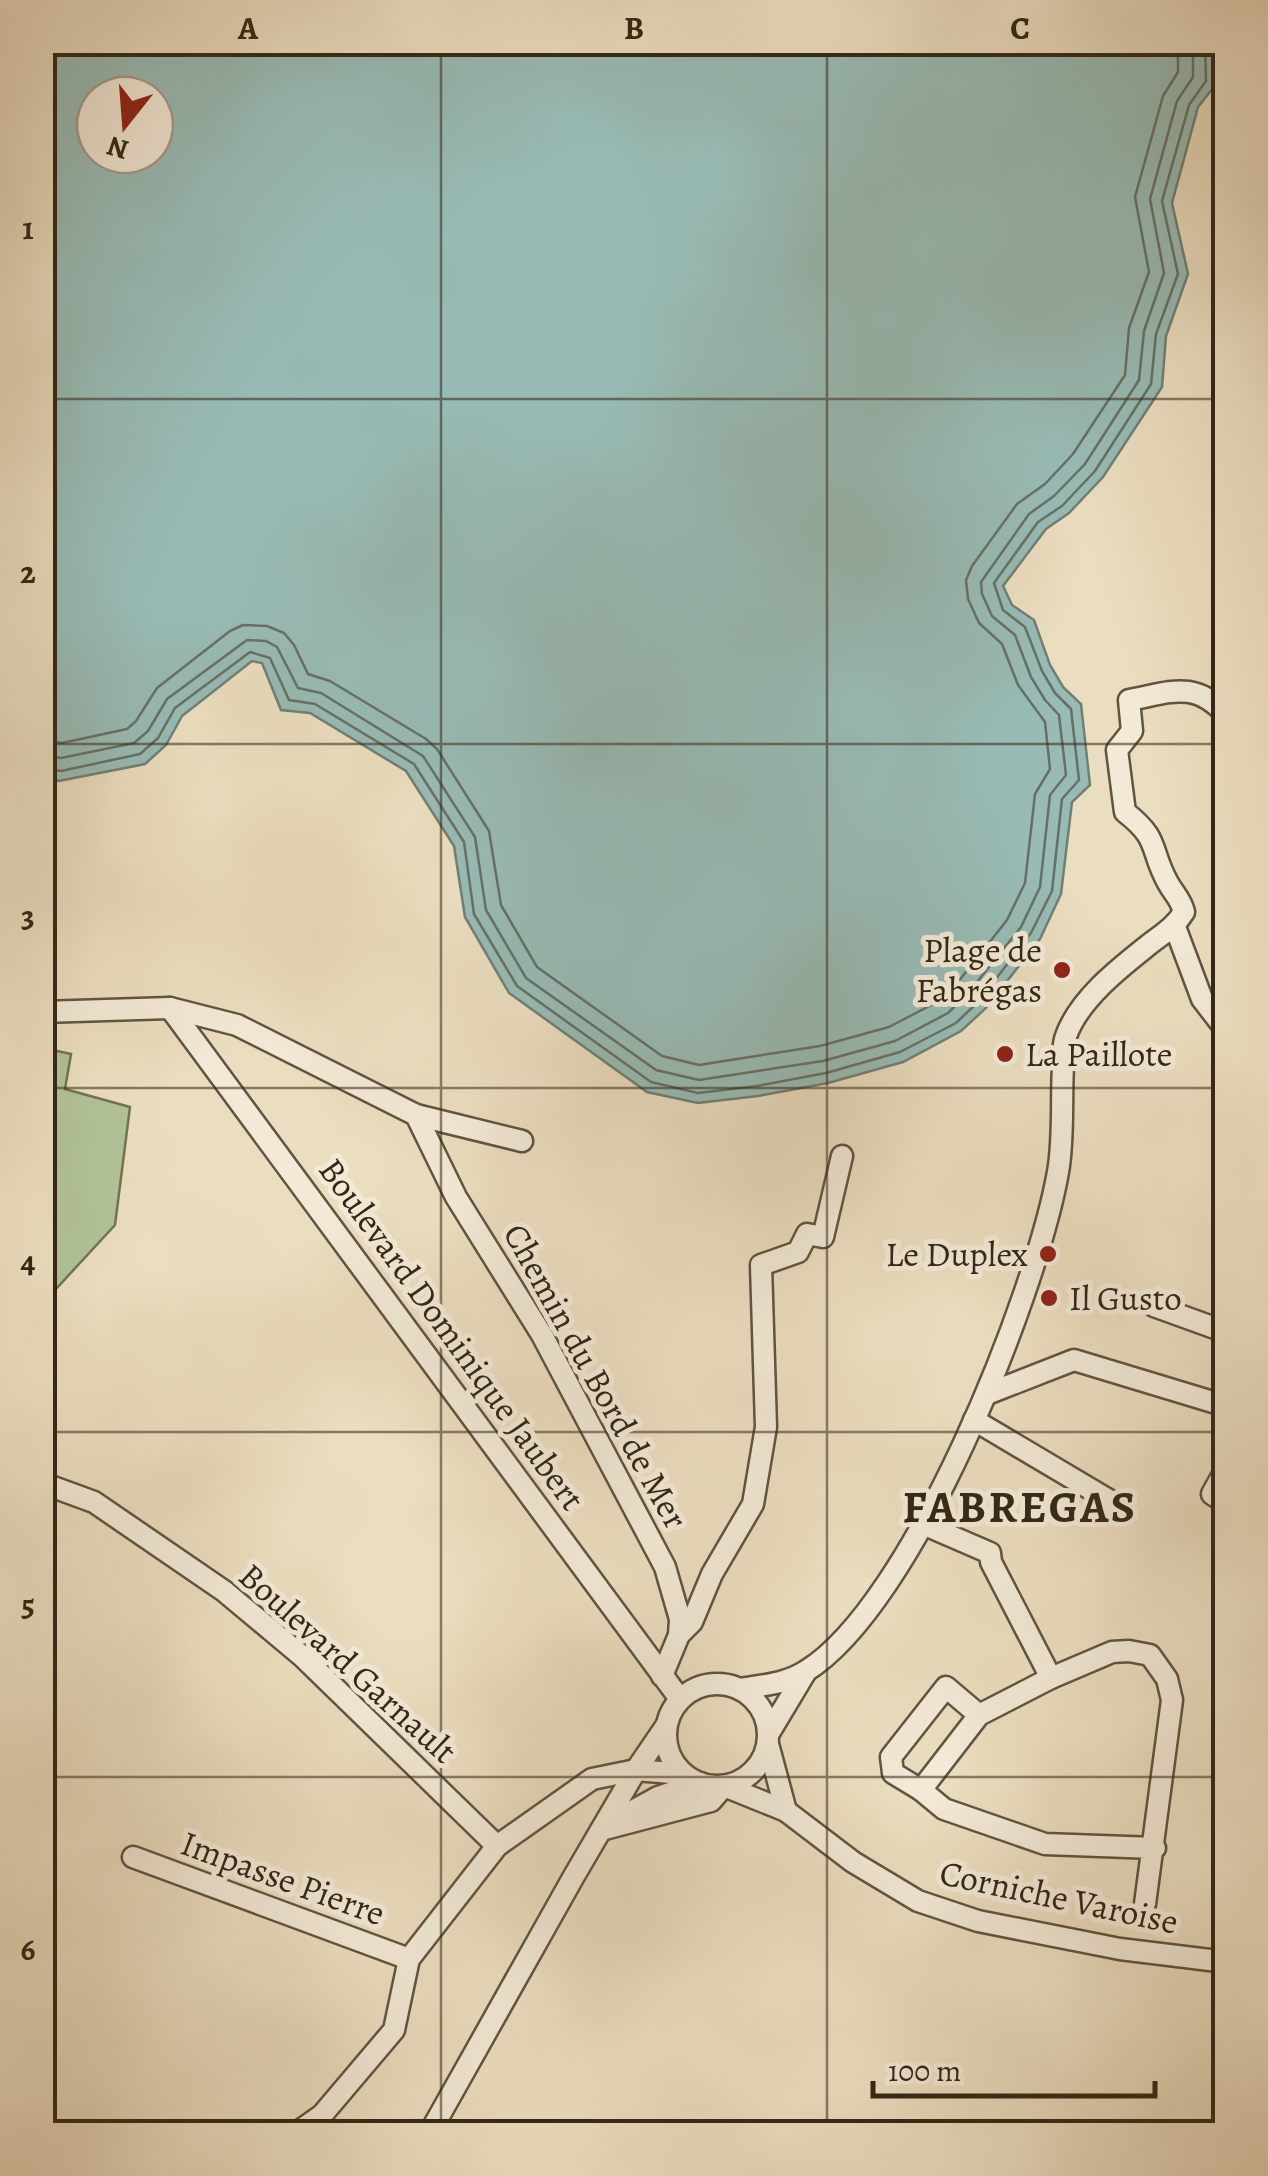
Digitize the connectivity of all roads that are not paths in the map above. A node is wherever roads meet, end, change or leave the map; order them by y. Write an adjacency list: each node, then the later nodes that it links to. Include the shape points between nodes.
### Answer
1 (1226, 715): 2 (street, via 1190,689 1129,700 1132,731 1117,750 1125,812 1148,830 1168,884 1181,899)
2 (1180, 919): 5 (street, via 1202,999); 11 (street, via 1109,979 1065,1038 1056,1184 1034,1269)
3 (170, 1008): 4 (street); 6 (street, via 248,1030); 21 (street, Boulevard Dominique Jaubert)
4 (42, 1012)
5 (1226, 1030)
6 (416, 1115): 7 (street); 19 (street, Chemin du Bord de Mer, via 665,1567)
7 (522, 1142)
8 (842, 1156): 19 (street, via 823,1237 808,1234 798,1252 761,1265 766,1427 754,1504)
9 (1154, 1306): 10 (street)
10 (1226, 1332)
11 (987, 1394): 12 (street, via 1074,1360); 13 (street)
12 (1226, 1406)
13 (974, 1420): 17 (street); 18 (street)
14 (1226, 1469): 16 (street, via 1212,1494)
15 (42, 1483): 34 (street, Boulevard Garnault, via 94,1502 224,1591 303,1657)
16 (1226, 1503)
17 (1119, 1506)
18 (922, 1524): 20 (street, via 874,1602 842,1642); 22 (street, via 990,1553)
19 (679, 1635): 21 (street)
20 (806, 1671): 23 (street); 27 (street)
21 (662, 1676): 24 (street, Boulevard Dominique Jaubert)
22 (1051, 1678): 25 (street); 35 (street, via 1130,1651 1150,1655 1167,1678 1172,1700)
23 (740, 1689): 24 (street, via 715,1684); 27 (street, via 765,1715)
24 (680, 1699): 26 (street)
25 (980, 1715): 31 (street); 31 (street, via 946,1687 891,1758 893,1773)
26 (666, 1726): 28 (street); 29 (street, via 667,1747)
27 (768, 1739): 30 (street, via 757,1768); 32 (street)
28 (636, 1770): 29 (street); 33 (street); 34 (street, via 592,1779)
29 (692, 1779): 30 (street); 33 (street)
30 (724, 1786): 32 (street, Corniche Varoise); 33 (street, via 711,1801)
31 (921, 1790): 35 (street, via 944,1809 1045,1844)
32 (786, 1811): 39 (street, Corniche Varoise, via 918,1901 978,1921)
33 (601, 1830): 41 (street)
34 (497, 1846): 38 (street)
35 (1155, 1848): 37 (street)
36 (134, 1857): 38 (street, Impasse Pierre)
37 (1145, 1904)
38 (410, 1960): 40 (street, via 394,2030 322,2115)
39 (1226, 1962)
40 (295, 2134)
41 (429, 2134)

